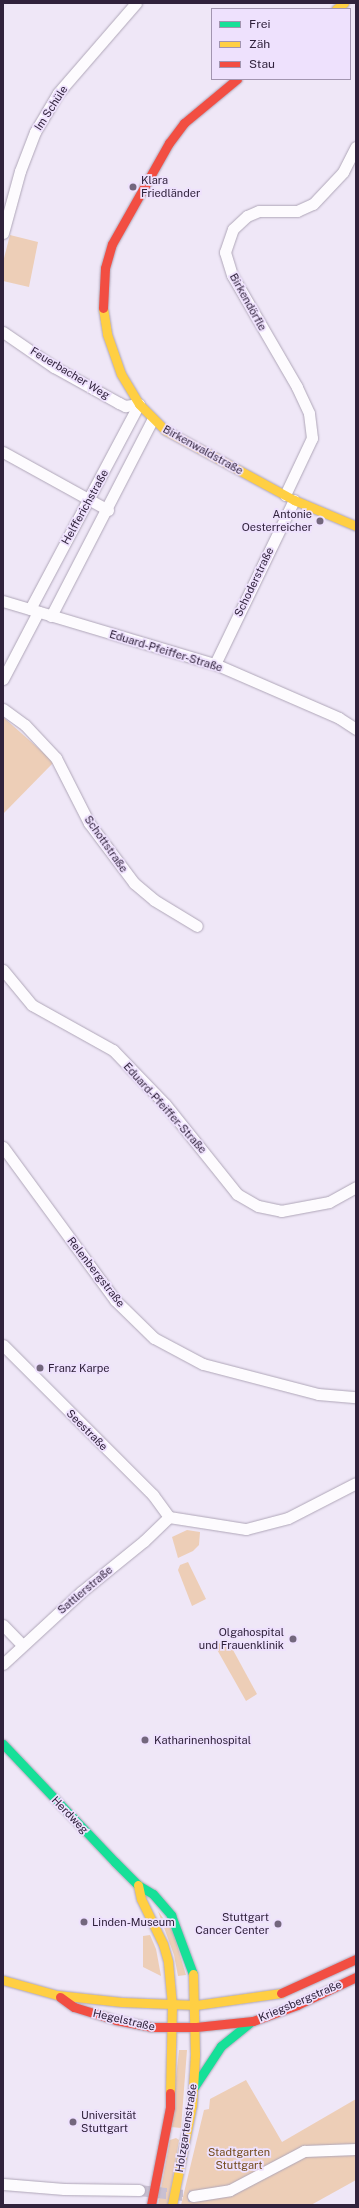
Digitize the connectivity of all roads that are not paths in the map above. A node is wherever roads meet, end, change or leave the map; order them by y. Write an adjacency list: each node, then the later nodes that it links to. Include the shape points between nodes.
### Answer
1 (136, 3): 4 (street, Im Schüle, via 58,93 35,132 20,171)
2 (236, 80): 6 (street, Birkenwaldstraße, via 198,109 169,143 112,244 104,283 105,324 121,374)
3 (356, 147): 9 (street, Birkendörfle, via 343,172 313,204 296,211 259,211 247,216 233,229 225,252 232,275 309,413 312,438)
4 (3, 233)
5 (3, 332): 6 (street, Feuerbacher Weg, via 54,367 119,403 125,406)
6 (139, 404): 7 (street, Birkenwaldstraße); 10 (street, Helfferichstraße)
7 (152, 420): 9 (street, Birkenwaldstraße, via 165,430); 11 (street, Helfferichstraße)
8 (3, 452): 10 (street)
9 (289, 497): 12 (street, Birkenwaldstraße); 16 (street, Schoderstraße)
10 (89, 500): 11 (street); 14 (street, Helfferichstraße)
11 (108, 510): 15 (street, Helfferichstraße)
12 (356, 526)
13 (3, 601): 14 (street, Eduard-Pfeiffer-Straße)
14 (34, 610): 15 (street, Eduard-Pfeiffer-Straße); 17 (street, Helfferichstraße)
15 (50, 616): 16 (street, Eduard-Pfeiffer-Straße)
16 (215, 664): 19 (street, Eduard-Pfeiffer-Straße, via 339,718)
17 (3, 679)
18 (3, 710): 20 (street, Schottstraße, via 24,725 56,758 88,823 134,883 154,900)
19 (356, 729)
20 (197, 926)
21 (3, 970): 23 (street, Eduard-Pfeiffer-Straße, via 32,1005 113,1050 165,1104 236,1194 258,1206 281,1211 329,1202)
22 (3, 1147): 25 (street, Relenbergstraße, via 115,1300 154,1338 202,1364 318,1394)
23 (356, 1187)
24 (3, 1345): 27 (street, Seestraße, via 153,1495)
25 (356, 1397)
26 (356, 1483): 27 (street, via 288,1518 246,1530)
27 (169, 1517): 29 (street, Sattlerstraße)
28 (3, 1625): 29 (street)
29 (22, 1645): 30 (street, Sattlerstraße)
30 (3, 1664)
31 (3, 1744): 32 (street, Herdweg)
32 (138, 1885): 37 (street, Herdweg, via 141,1899 164,1944); 38 (street, Herdweg, via 153,1894 171,1915 192,1972)
33 (356, 1959): 38 (street, Kriegsbergstraße, via 292,1990 269,1996)
34 (356, 1977): 39 (street, Kriegsbergstraße, via 297,2005)
35 (3, 1980): 36 (street, Hegelstraße)
36 (57, 1995): 37 (street, Hegelstraße); 41 (street, Hegelstraße, via 74,2007 116,2020)
37 (172, 2005): 38 (street, Kriegsbergstraße); 41 (street, Holzgartenstraße)
38 (196, 2005): 40 (street, Holzgartenstraße)
39 (253, 2021): 40 (street, Kriegsbergstraße); 42 (street, via 221,2046)
40 (196, 2027): 41 (street, Hegelstraße); 42 (street, Holzgartenstraße)
41 (173, 2029): 43 (street, Holzgartenstraße, via 172,2073)
42 (193, 2088): 44 (street, Holzgartenstraße)
43 (165, 2138): 44 (street, via 176,2134); 49 (street, Holzgartenstraße)
44 (186, 2140): 50 (street, Holzgartenstraße)
45 (356, 2149): 48 (street, via 304,2151 230,2190)
46 (3, 2184): 47 (street, via 64,2189)
47 (139, 2190)
48 (193, 2196)
49 (151, 2205)
50 (172, 2205)

